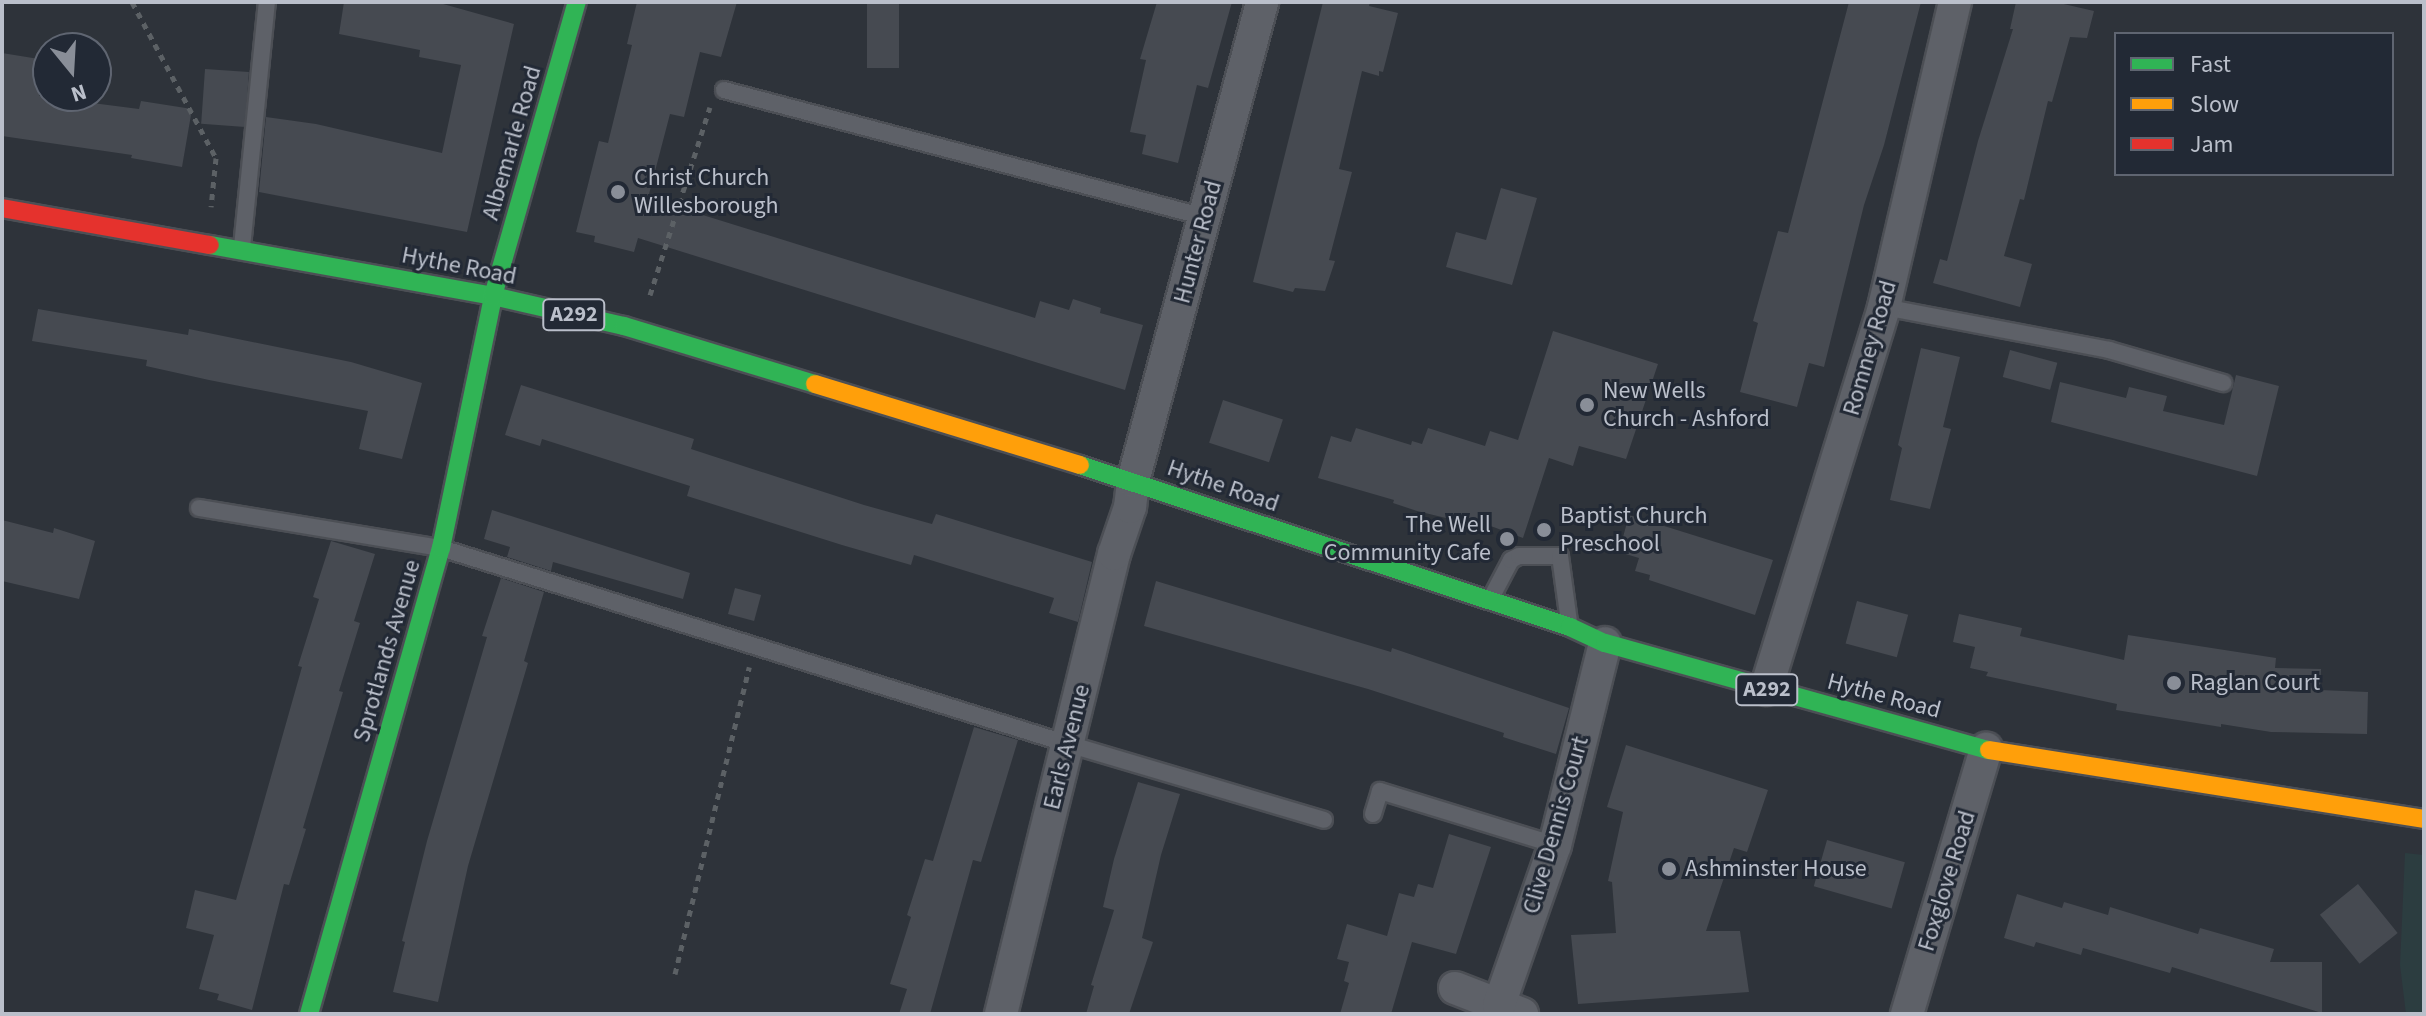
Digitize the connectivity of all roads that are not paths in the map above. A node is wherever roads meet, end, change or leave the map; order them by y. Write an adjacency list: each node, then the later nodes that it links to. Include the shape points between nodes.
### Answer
1 (267, 2): 8 (lane)
2 (577, 2): 9 (main road, Albemarle Road)
3 (1262, 2): 7 (street, Hunter Road)
4 (1955, 2): 10 (street, Romney Road)
5 (724, 90): 7 (lane)
6 (2, 208): 8 (main road, Hythe Road / A292)
7 (1204, 217): 12 (street, Hunter Road)
8 (242, 249): 9 (main road, Hythe Road / A292)
9 (493, 296): 12 (main road, Hythe Road / A292, via 639,331); 14 (main road, Sprotlands Avenue)
10 (1884, 307): 11 (lane, via 2109,350); 18 (street, Romney Road)
11 (2223, 383)
12 (1133, 481): 15 (main road, Hythe Road / A292); 19 (street, Earls Avenue)
13 (199, 508): 14 (lane)
14 (441, 548): 19 (lane); 28 (main road, Sprotlands Avenue)
15 (1490, 601): 16 (main road, Hythe Road / A292); 16 (lane, via 1511,560 1560,556)
16 (1570, 627): 17 (main road, Hythe Road / A292)
17 (1605, 643): 18 (main road, Hythe Road / A292); 24 (street, Clive Dennis Court)
18 (1766, 689): 20 (main road, Hythe Road / A292)
19 (1068, 744): 23 (lane); 29 (street, Earls Avenue)
20 (1986, 749): 22 (main road, Hythe Road / A292); 27 (street, Foxglove Road)
21 (1373, 814): 24 (lane, via 1380,791)
22 (2423, 819)
23 (1324, 820)
24 (1555, 845): 26 (street, Clive Dennis Court)
25 (1455, 988): 26 (street, Clive Dennis Court)
26 (1510, 1009)
27 (1919, 1011)
28 (309, 1014)
29 (1001, 1014)

